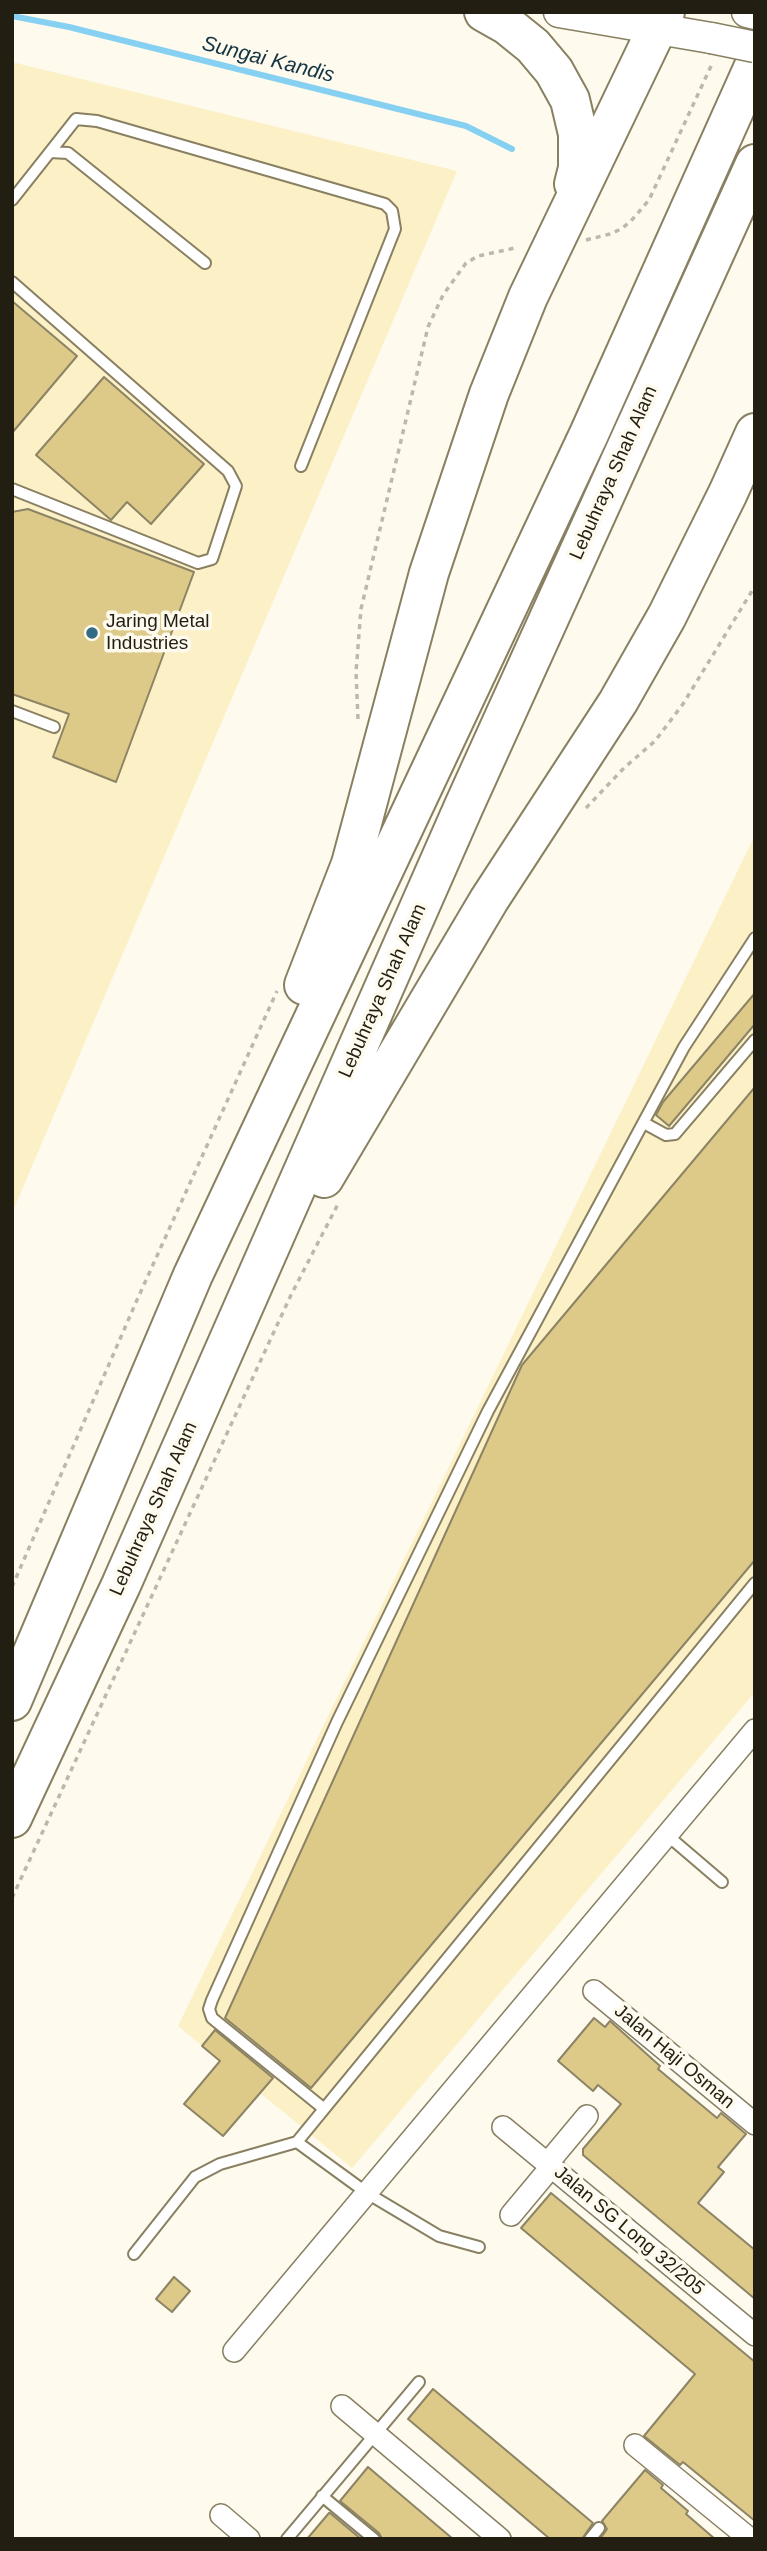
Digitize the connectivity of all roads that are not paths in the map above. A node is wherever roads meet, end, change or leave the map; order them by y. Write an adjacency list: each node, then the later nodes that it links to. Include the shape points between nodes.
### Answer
1 (484, 12): 11 (highway, via 533,46 570,100 578,134 578,168)
2 (559, 12): 5 (main road)
3 (747, 12): 4 (main road)
4 (755, 14)
5 (661, 21): 6 (main road, bridge, via 712,50); 11 (highway)
6 (755, 47)
7 (755, 64): 22 (highway, Lebuhraya Shah Alam, via 589,434)
8 (50, 152): 10 (lane); 12 (lane, via 68,153); 15 (lane, via 76,120 97,121 384,204 392,211 395,229)
9 (755, 164): 23 (highway, Lebuhraya Shah Alam, via 470,794)
10 (12, 200)
11 (570, 233): 22 (highway, via 528,297 484,408 429,573 351,864)
12 (205, 263)
13 (12, 282): 16 (lane, via 228,471 236,486 212,559 198,563)
14 (755, 433): 23 (highway, via 667,616 618,702 489,900)
15 (301, 466)
16 (12, 489)
17 (12, 711): 18 (lane)
18 (54, 727)
19 (755, 938): 21 (lane, via 684,1047)
20 (755, 1040): 21 (lane, via 675,1134 666,1135)
21 (644, 1123): 31 (lane, via 488,1411 337,1722 209,2009 212,2018)
22 (193, 1275): 25 (highway, Lebuhraya Shah Alam)
23 (225, 1353): 27 (highway, Lebuhraya Shah Alam)
24 (755, 1583): 31 (lane)
25 (12, 1700)
26 (755, 1730): 28 (street)
27 (12, 1818)
28 (667, 1835): 29 (lane); 37 (street)
29 (722, 1882)
30 (594, 1991): 33 (street, Jalan Haji Osman)
31 (323, 2108): 35 (lane)
32 (587, 2116): 36 (street)
33 (755, 2124)
34 (503, 2127): 36 (street, Jalan SG Long 32/205)
35 (297, 2142): 37 (lane); 40 (lane, via 220,2164 195,2178)
36 (549, 2165): 38 (street); 41 (street, Jalan SG Long 32/205)
37 (367, 2193): 39 (lane, via 439,2236); 42 (street)
38 (511, 2215)
39 (479, 2247)
40 (134, 2254)
41 (751, 2324)
42 (234, 2351)
43 (419, 2382): 45 (lane)
44 (342, 2406): 45 (street)
45 (375, 2433): 47 (lane); 53 (street)
46 (635, 2445): 55 (street)
47 (322, 2496): 51 (lane); 52 (lane)
48 (221, 2515): 50 (street)
49 (599, 2528): 54 (lane)
50 (250, 2539)
51 (287, 2539)
52 (374, 2539)
53 (500, 2539)
54 (590, 2539)
55 (750, 2539)

